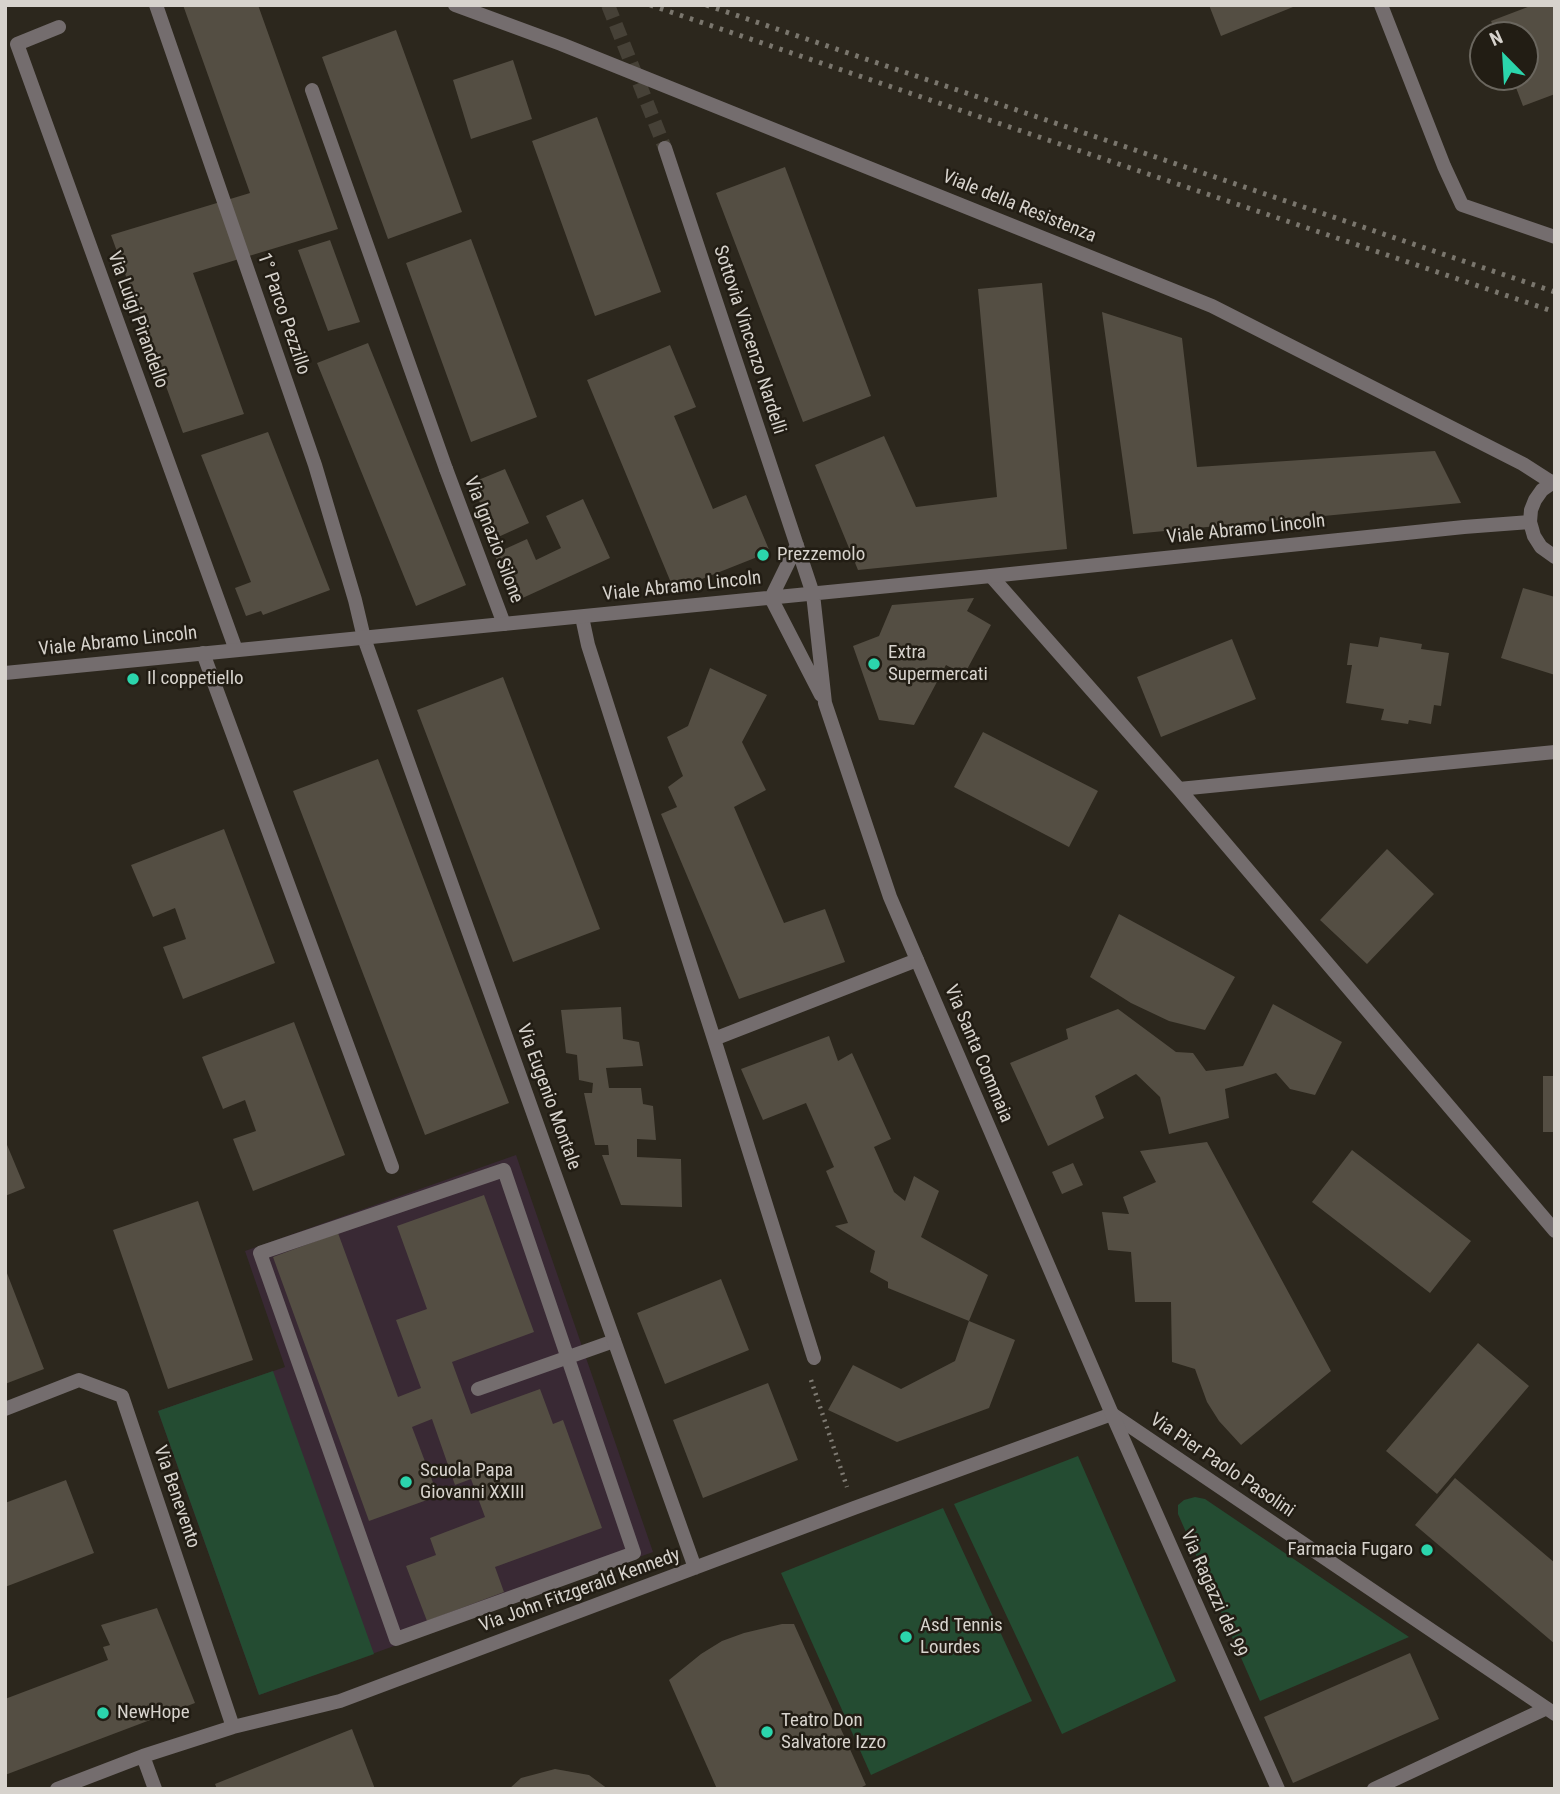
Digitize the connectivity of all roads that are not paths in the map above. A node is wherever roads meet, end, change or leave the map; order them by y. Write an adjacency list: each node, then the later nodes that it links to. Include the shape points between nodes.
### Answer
1 (156, 5): 17 (street, 1° Parco Pezzillo, via 315,465)
2 (455, 5): 8 (street, Viale della Resistenza, via 1212,306)
3 (1381, 5): 7 (street, via 1462,205)
4 (59, 27): 18 (street, Via Luigi Pirandello, via 18,44)
5 (312, 90): 16 (street, Via Ignazio Silone)
6 (665, 148): 10 (street, Sottovia Vincenzo Nardelli)
7 (1555, 237)
8 (1553, 482): 9 (street, via 1535,500)
9 (1530, 522): 11 (street, via 1541,547); 12 (street, Viale Abramo Lincoln)
10 (797, 544): 13 (street, Sottovia Vincenzo Nardelli); 14 (street)
11 (1555, 557)
12 (991, 576): 13 (street, Viale Abramo Lincoln); 23 (street)
13 (813, 594): 14 (street, Viale Abramo Lincoln); 21 (street, Via Santa Commaia)
14 (771, 598): 15 (street, Viale Abramo Lincoln); 21 (street, Via Santa Commaia)
15 (582, 617): 16 (street, Viale Abramo Lincoln); 25 (street)
16 (504, 624): 17 (street, Viale Abramo Lincoln)
17 (364, 638): 18 (street, Viale Abramo Lincoln); 28 (street, Via Eugenio Montale)
18 (236, 650): 19 (street, Viale Abramo Lincoln)
19 (203, 653): 20 (street, Viale Abramo Lincoln); 26 (street)
20 (5, 673)
21 (825, 703): 24 (street, Via Santa Commaia, via 890,897)
22 (1555, 752): 23 (street)
23 (1179, 789): 27 (street)
24 (917, 960): 25 (street); 33 (street, Via Santa Commaia)
25 (714, 1038): 30 (street)
26 (392, 1167)
27 (1555, 1231)
28 (614, 1341): 29 (street); 34 (street, Via Eugenio Montale)
29 (568, 1358): 29 (street, via 634,1553 396,1639 260,1253 504,1170); 31 (street)
30 (814, 1358)
31 (478, 1389)
32 (5, 1409): 36 (street, Via Benevento, via 79,1380 122,1396)
33 (1112, 1415): 34 (street, Via John Fitzgerald Kennedy); 35 (street, Via Pier Paolo Pasolini); 40 (street, Via Ragazzi del 99)
34 (695, 1568): 36 (street, Via John Fitzgerald Kennedy, via 340,1701)
35 (1550, 1712): 41 (street)
36 (233, 1727): 37 (street, Via John Fitzgerald Kennedy)
37 (143, 1756): 38 (street, Via John Fitzgerald Kennedy); 39 (street)
38 (57, 1789)
39 (155, 1789)
40 (1278, 1789)
41 (1374, 1789)

